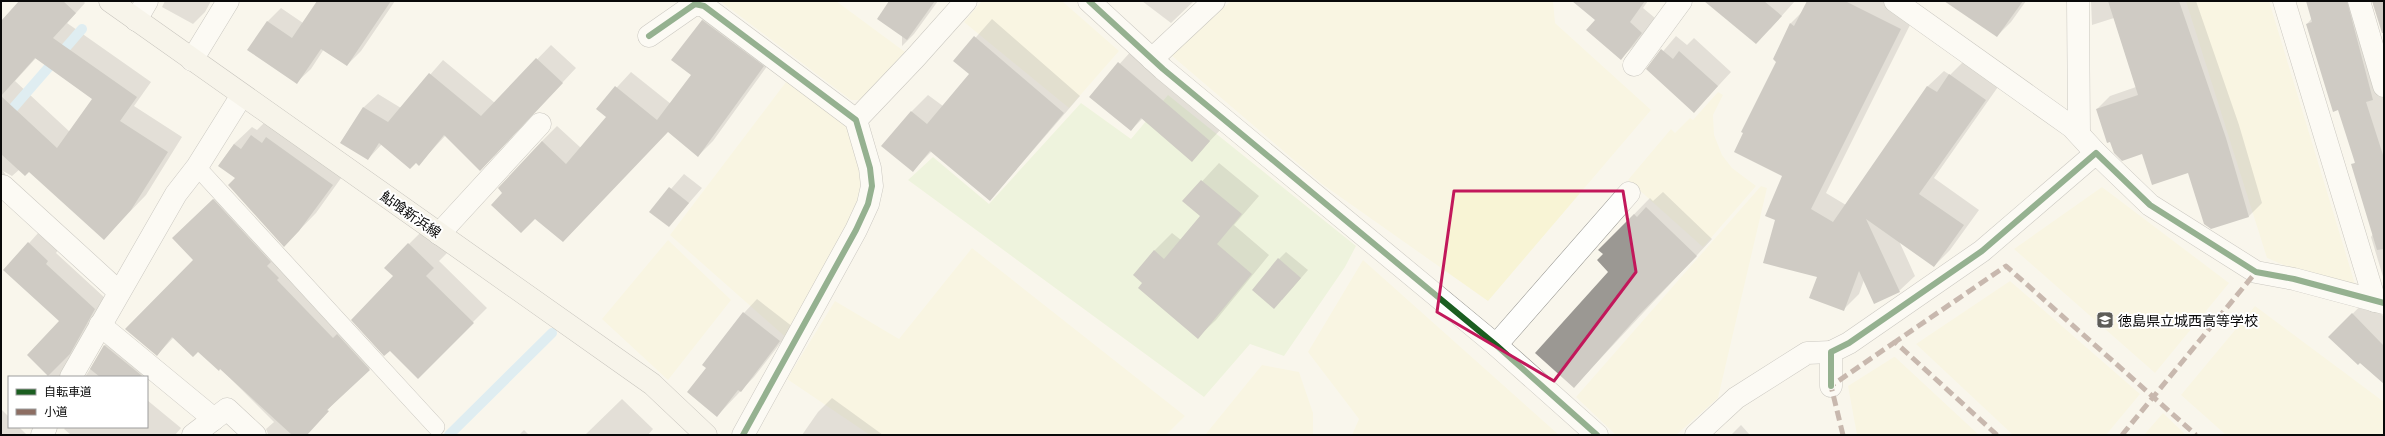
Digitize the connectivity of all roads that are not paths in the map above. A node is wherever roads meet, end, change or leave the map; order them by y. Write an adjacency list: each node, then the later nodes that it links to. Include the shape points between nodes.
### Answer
1 (110, 1): 12 (main road, 鮎喰新浜線)
2 (147, 1): 12 (street)
3 (228, 1): 15 (street)
4 (966, 1): 19 (street)
5 (1214, 1): 14 (street)
6 (1681, 1): 16 (street)
7 (1895, 1): 21 (street)
8 (2078, 1): 21 (street)
9 (2284, 1): 28 (street)
10 (2359, 1): 17 (street)
11 (1099, 4): 14 (street)
12 (136, 20): 15 (main road, 鮎喰新浜線)
13 (649, 36): 19 (street, via 695,4 704,6)
14 (1152, 59): 30 (street)
15 (192, 60): 18 (main road, 鮎喰新浜線)
16 (1634, 65)
17 (2384, 86)
18 (242, 95): 23 (street); 26 (main road, 鮎喰新浜線)
19 (856, 120): 39 (street, via 870,168 872,186 868,204)
20 (540, 124): 26 (street)
21 (2079, 133): 22 (street)
22 (2096, 153): 28 (street, via 2150,205 2256,272 2294,279); 31 (street, via 1982,251 1849,343)
23 (197, 167): 27 (street, via 176,194); 35 (lane)
24 (3, 186): 27 (street)
25 (1629, 193): 30 (street)
26 (439, 234): 38 (main road, 鮎喰新浜線, via 652,384)
27 (119, 292): 29 (street)
28 (2379, 302)
29 (100, 325): 32 (street); 34 (street)
30 (1496, 345): 40 (street)
31 (1831, 352): 33 (street); 41 (street, via 1806,353 1736,398)
32 (72, 376)
33 (1831, 386)
34 (214, 419): 36 (street); 37 (street, via 227,409)
35 (436, 427)
36 (192, 435)
37 (254, 435)
38 (706, 435)
39 (743, 435)
40 (1597, 435)
41 (1696, 435)

